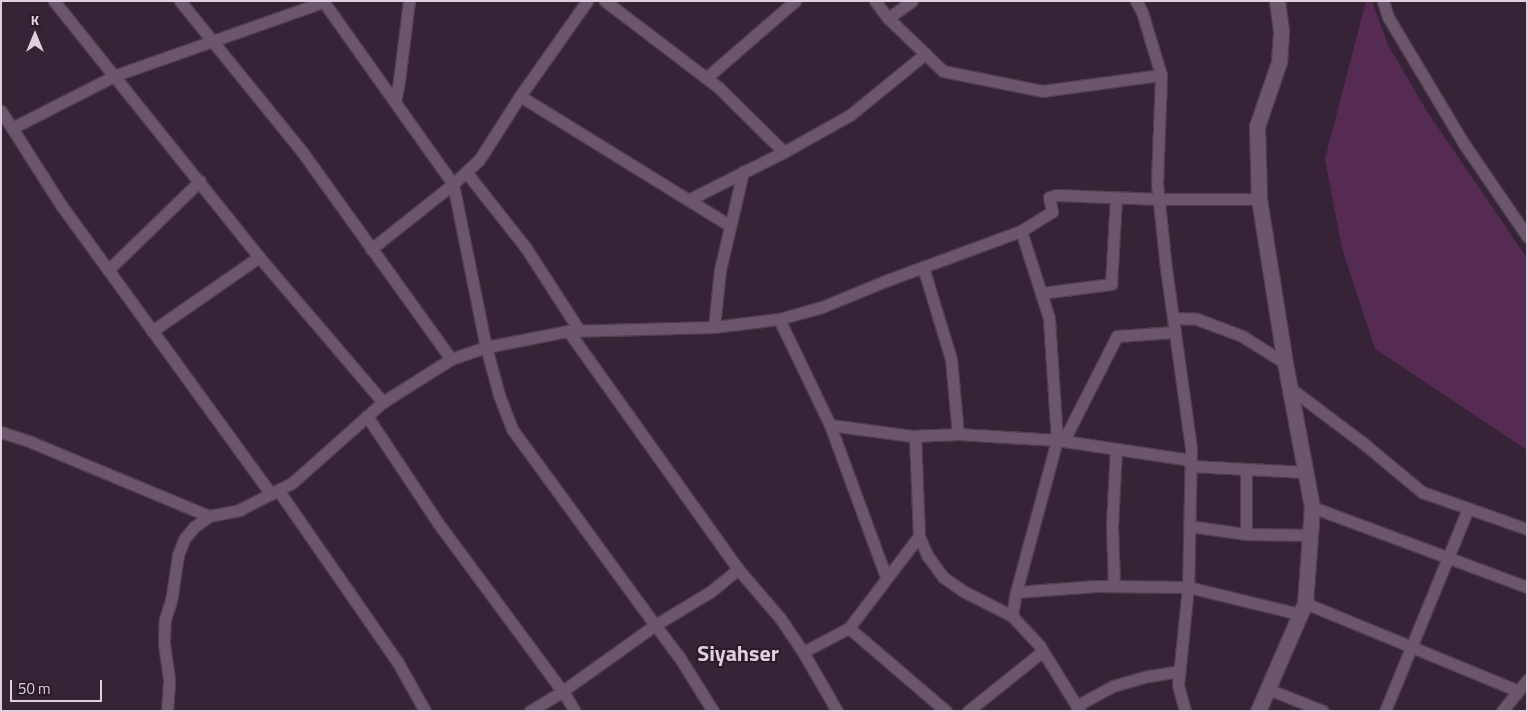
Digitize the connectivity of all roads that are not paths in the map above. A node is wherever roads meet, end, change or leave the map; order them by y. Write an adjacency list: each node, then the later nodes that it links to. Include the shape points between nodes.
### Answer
1 (54, 1): 16 (street)
2 (180, 1): 14 (street)
3 (409, 1): 20 (street, via 400,82)
4 (587, 1): 19 (street)
5 (605, 1): 18 (street)
6 (795, 1): 18 (street)
7 (875, 1): 13 (street)
8 (912, 1): 13 (street)
9 (1136, 1): 17 (street)
10 (1277, 1): 29 (street, via 1279,62 1258,126)
11 (1383, 1): 34 (street, via 1388,17 1464,144)
12 (323, 2): 14 (street); 20 (street)
13 (888, 18): 15 (street)
14 (214, 43): 16 (street); 35 (street, via 303,153)
15 (925, 54): 17 (street, via 943,71 1042,91); 23 (street, via 850,115)
16 (116, 75): 22 (street); 26 (street)
17 (1161, 76): 31 (street)
18 (706, 78): 23 (street)
19 (520, 96): 24 (street, via 480,160); 30 (street)
20 (394, 102): 27 (street)
21 (1, 111): 22 (street)
22 (12, 128): 38 (street, via 61,205)
23 (784, 152): 25 (street)
24 (466, 172): 27 (street); 44 (street, via 526,248)
25 (743, 172): 30 (street); 32 (street)
26 (200, 181): 36 (street); 38 (street)
27 (453, 184): 35 (street); 46 (street)
28 (1116, 198): 31 (street); 33 (street, via 1049,197 1052,212); 39 (street, via 1111,284)
29 (1260, 198): 31 (street); 48 (street)
30 (690, 199): 32 (street)
31 (1159, 199): 40 (street)
32 (729, 225): 42 (street)
33 (1021, 231): 37 (street); 39 (street)
34 (1527, 236)
35 (371, 248): 47 (street)
36 (259, 256): 43 (street); 50 (street)
37 (923, 267): 41 (street); 54 (street, via 951,359)
38 (108, 270): 43 (street)
39 (1041, 293): 56 (street, via 1049,318)
40 (1173, 318): 45 (street); 48 (street, via 1196,319 1242,336)
41 (779, 319): 42 (street); 52 (street)
42 (714, 327): 44 (street)
43 (152, 331): 61 (street)
44 (574, 331): 46 (street); 71 (street)
45 (1175, 332): 56 (street, via 1117,336 1067,434); 58 (street)
46 (486, 347): 47 (street); 79 (street, via 512,429)
47 (451, 359): 50 (street)
48 (1285, 363): 49 (street)
49 (1290, 388): 60 (street); 63 (street, via 1422,492)
50 (384, 402): 51 (street)
51 (367, 416): 61 (street, via 292,483); 87 (street, via 438,523)
52 (830, 426): 55 (street); 72 (street)
53 (1, 432): 64 (street)
54 (958, 434): 55 (street); 56 (street)
55 (916, 436): 69 (street)
56 (1057, 440): 57 (street); 76 (street)
57 (1116, 449): 58 (street); 73 (street, via 1112,525)
58 (1191, 463): 59 (street); 65 (street)
59 (1246, 469): 60 (street); 67 (street)
60 (1305, 472): 62 (street)
61 (274, 492): 64 (street, via 239,510); 91 (street, via 397,661)
62 (1312, 506): 68 (street); 70 (street)
63 (1468, 509): 66 (street); 70 (street)
64 (209, 516): 90 (street, via 194,527 178,555 165,619 164,642 170,679)
65 (1189, 526): 67 (street); 74 (street)
66 (1527, 529)
67 (1246, 534): 68 (street)
68 (1310, 535): 77 (street)
69 (919, 536): 72 (street); 78 (street, via 927,555 943,577)
70 (1448, 558): 75 (street); 81 (street)
71 (738, 569): 79 (street, via 710,592); 83 (street, via 780,618)
72 (886, 577): 80 (street)
73 (1114, 586): 74 (street); 76 (street)
74 (1188, 587): 77 (street); 84 (street)
75 (1527, 588)
76 (1016, 592): 78 (street)
77 (1303, 609): 81 (street); 86 (street)
78 (1012, 616): 82 (street)
79 (655, 626): 87 (street); 94 (street, via 678,655)
80 (850, 628): 83 (street); 96 (street)
81 (1411, 648): 88 (street); 101 (street)
82 (1043, 651): 89 (street); 97 (street)
83 (803, 652): 95 (street)
84 (1180, 671): 89 (street, via 1113,686); 98 (street, via 1178,685)
85 (1527, 680): 88 (street)
86 (1268, 689): 99 (street); 100 (street)
87 (563, 691): 92 (street); 93 (street)
88 (1518, 691): 102 (street)
89 (1078, 708)
90 (167, 711)
91 (425, 711)
92 (530, 711)
93 (575, 711)
94 (713, 711)
95 (837, 711)
96 (946, 711)
97 (968, 711)
98 (1185, 711)
99 (1258, 711)
100 (1323, 711)
101 (1385, 711)
102 (1502, 711)

